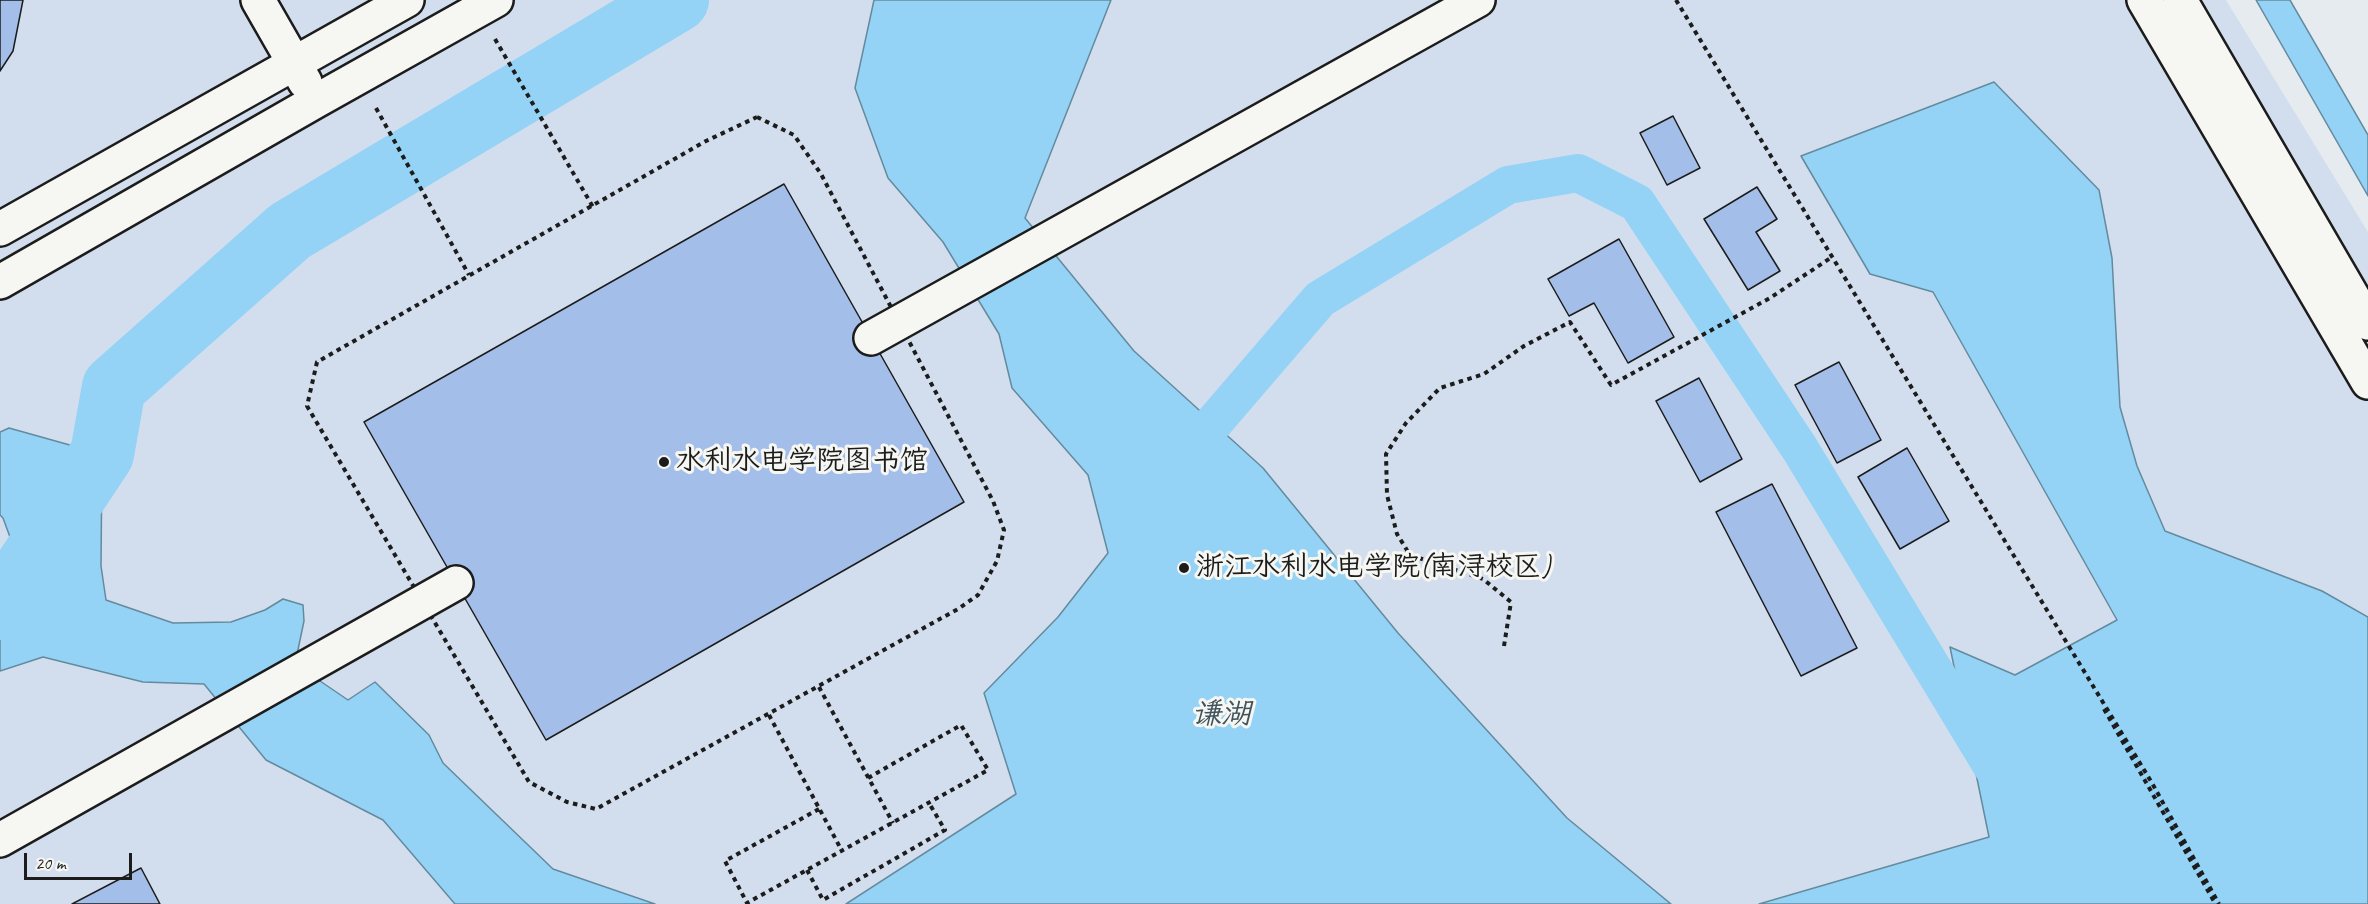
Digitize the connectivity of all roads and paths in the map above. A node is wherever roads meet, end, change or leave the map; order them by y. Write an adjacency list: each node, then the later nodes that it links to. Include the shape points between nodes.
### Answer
1 (258, 0): 9 (street)
2 (407, 0): 9 (street)
3 (496, 0): 11 (street)
4 (1478, 0): 17 (street)
5 (1676, 0): 14 (path)
6 (2144, 0): 20 (street)
7 (2180, 0): 18 (street)
8 (491, 33): 12 (path)
9 (294, 63): 11 (street); 13 (street)
10 (372, 99): 15 (path)
11 (315, 101): 16 (street)
12 (593, 205): 15 (path); 17 (path, via 757,117 794,135 821,174)
13 (0, 229)
14 (1832, 257): 23 (path, via 1770,298 1611,385 1570,322 1524,346 1484,374 1440,388 1406,423 1386,454 1387,495 1397,534 1410,555 1483,579 1511,602); 33 (path, via 2152,783)
15 (468, 274): 22 (path, via 316,362 308,406)
16 (0, 282)
17 (899, 322): 19 (street); 24 (path, via 993,501 1004,530 997,561 978,595)
18 (2368, 323)
19 (871, 338)
20 (2368, 382)
21 (456, 583): 22 (street)
22 (423, 603): 25 (path, via 529,782 567,802 596,809); 30 (street)
23 (1504, 646)
24 (819, 687): 25 (path); 26 (path)
25 (769, 715): 28 (path)
26 (868, 778): 27 (path, via 961,725 988,770); 29 (path)
27 (929, 803): 29 (path); 32 (path, via 945,830 823,900)
28 (819, 809): 31 (path); 32 (path, via 725,861 747,903)
29 (892, 822): 31 (path)
30 (0, 840)
31 (842, 851): 32 (path)
32 (807, 870)
33 (2217, 904)

